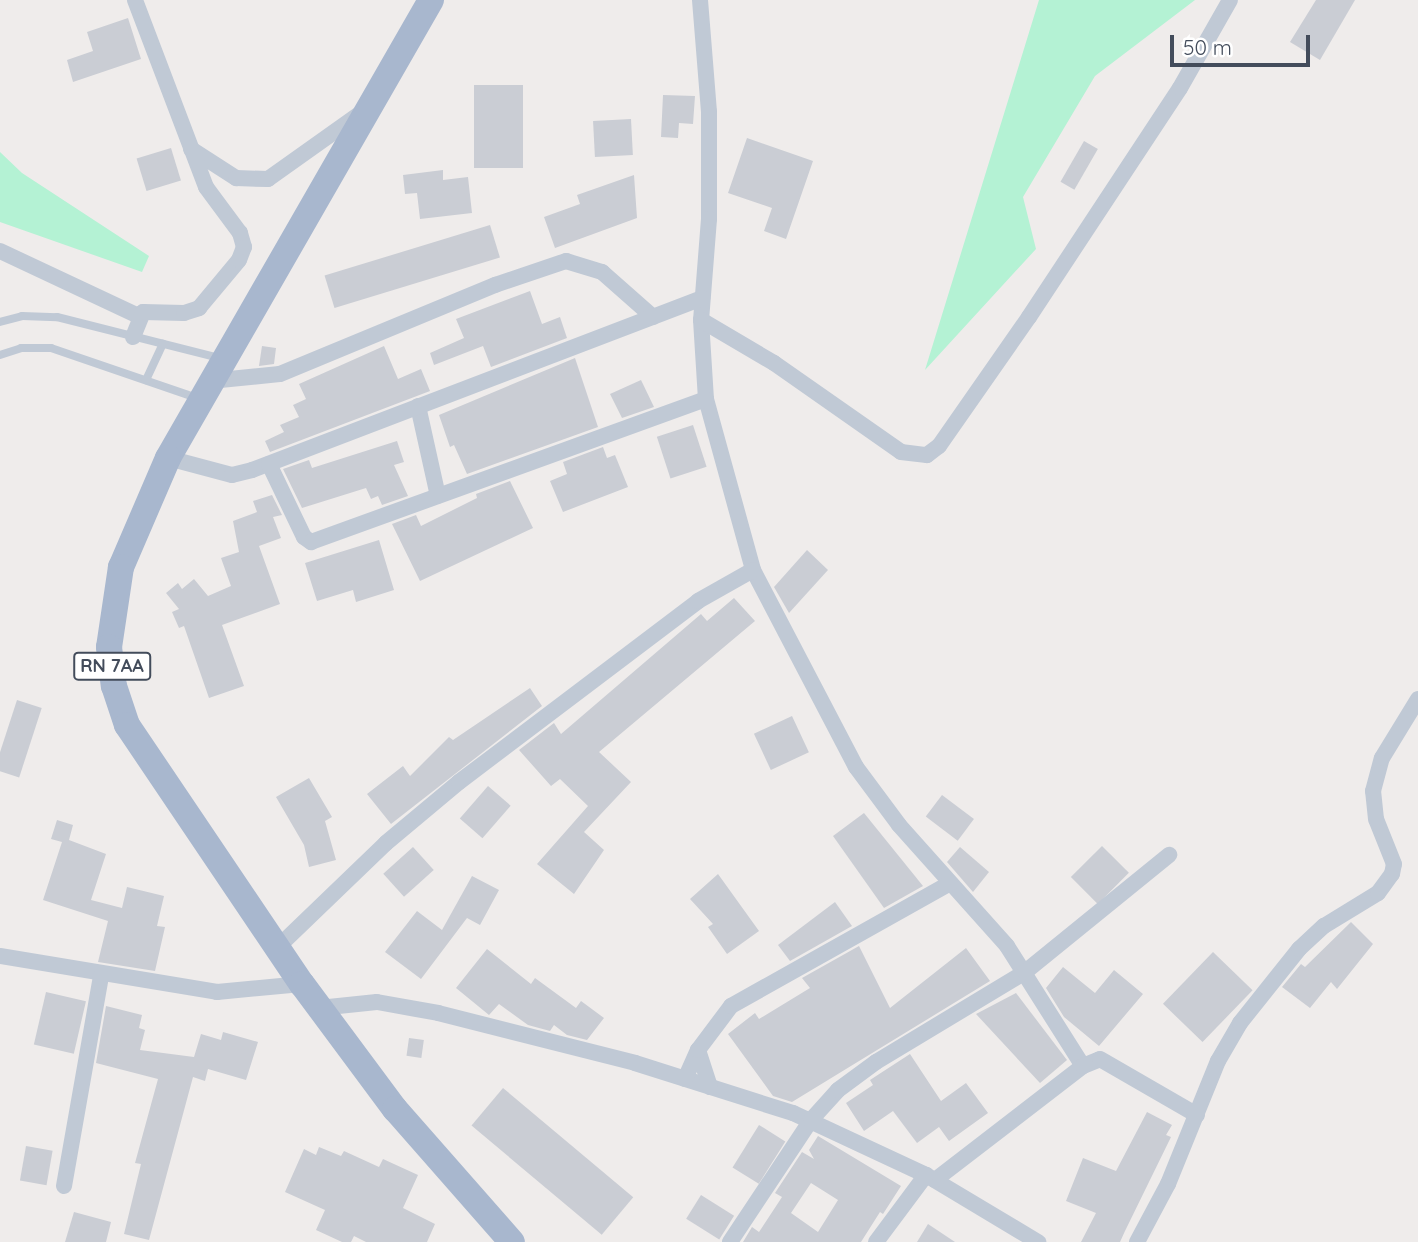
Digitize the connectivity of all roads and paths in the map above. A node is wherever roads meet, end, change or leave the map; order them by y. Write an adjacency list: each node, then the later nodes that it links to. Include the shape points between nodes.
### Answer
1 (135, 0): 6 (street)
2 (431, 0): 5 (main road, RN 7AA)
3 (700, 0): 8 (street, via 709,167)
4 (1230, 0): 11 (street, via 1180,88 1028,317 939,446 927,455 901,452 774,363)
5 (372, 105): 6 (street, via 268,179 236,178); 17 (main road, RN 7AA)
6 (190, 148): 9 (street, via 215,202 240,233 243,254 199,308 184,313 148,310)
7 (0, 251): 9 (street)
8 (702, 298): 10 (street); 11 (street)
9 (139, 316): 13 (street)
10 (653, 317): 17 (street, via 602,272 566,261 495,285 280,374); 19 (street)
11 (701, 320): 18 (street)
12 (0, 322): 13 (lane, via 22,316 57,317)
13 (133, 337): 14 (lane)
14 (163, 344): 16 (lane); 17 (lane)
15 (0, 355): 16 (lane, via 21,348 51,348)
16 (146, 380): 17 (lane)
17 (211, 380): 20 (main road, RN 7AA)
18 (706, 400): 22 (street); 23 (street)
19 (418, 406): 21 (street); 22 (street)
20 (168, 458): 21 (street, via 232,475); 27 (main road, RN 7AA, via 121,567 109,647 114,687 127,725)
21 (269, 464): 22 (street, via 304,537 311,542)
22 (438, 496)
23 (753, 570): 26 (street, via 849,755 899,825); 27 (street, via 715,589 459,782 386,842)
24 (1418, 699): 38 (street, via 1382,758 1373,792 1376,820 1394,864 1392,874 1378,893 1324,926 1279,974 1234,1032)
25 (1169, 855): 29 (street)
26 (950, 883): 29 (street); 33 (street, via 731,1006)
27 (278, 947): 31 (main road, RN 7AA)
28 (0, 956): 30 (street)
29 (1025, 972): 34 (street); 39 (street, via 876,1062 838,1090)
30 (101, 976): 31 (street, via 229,992); 41 (street)
31 (302, 984): 32 (main road, RN 7AA)
32 (319, 1007): 35 (street, via 377,1002); 43 (main road, RN 7AA, via 395,1110)
33 (698, 1050): 35 (street); 36 (street); 37 (street)
34 (1083, 1066): 38 (street, via 1104,1059); 40 (street)
35 (662, 1071): 36 (street)
36 (685, 1079): 37 (street)
37 (710, 1087): 39 (street)
38 (1197, 1115): 46 (street)
39 (811, 1120): 40 (street); 44 (street)
40 (930, 1177): 42 (street); 45 (street)
41 (64, 1186)
42 (1029, 1240)
43 (512, 1242)
44 (730, 1242)
45 (876, 1242)
46 (1137, 1242)

